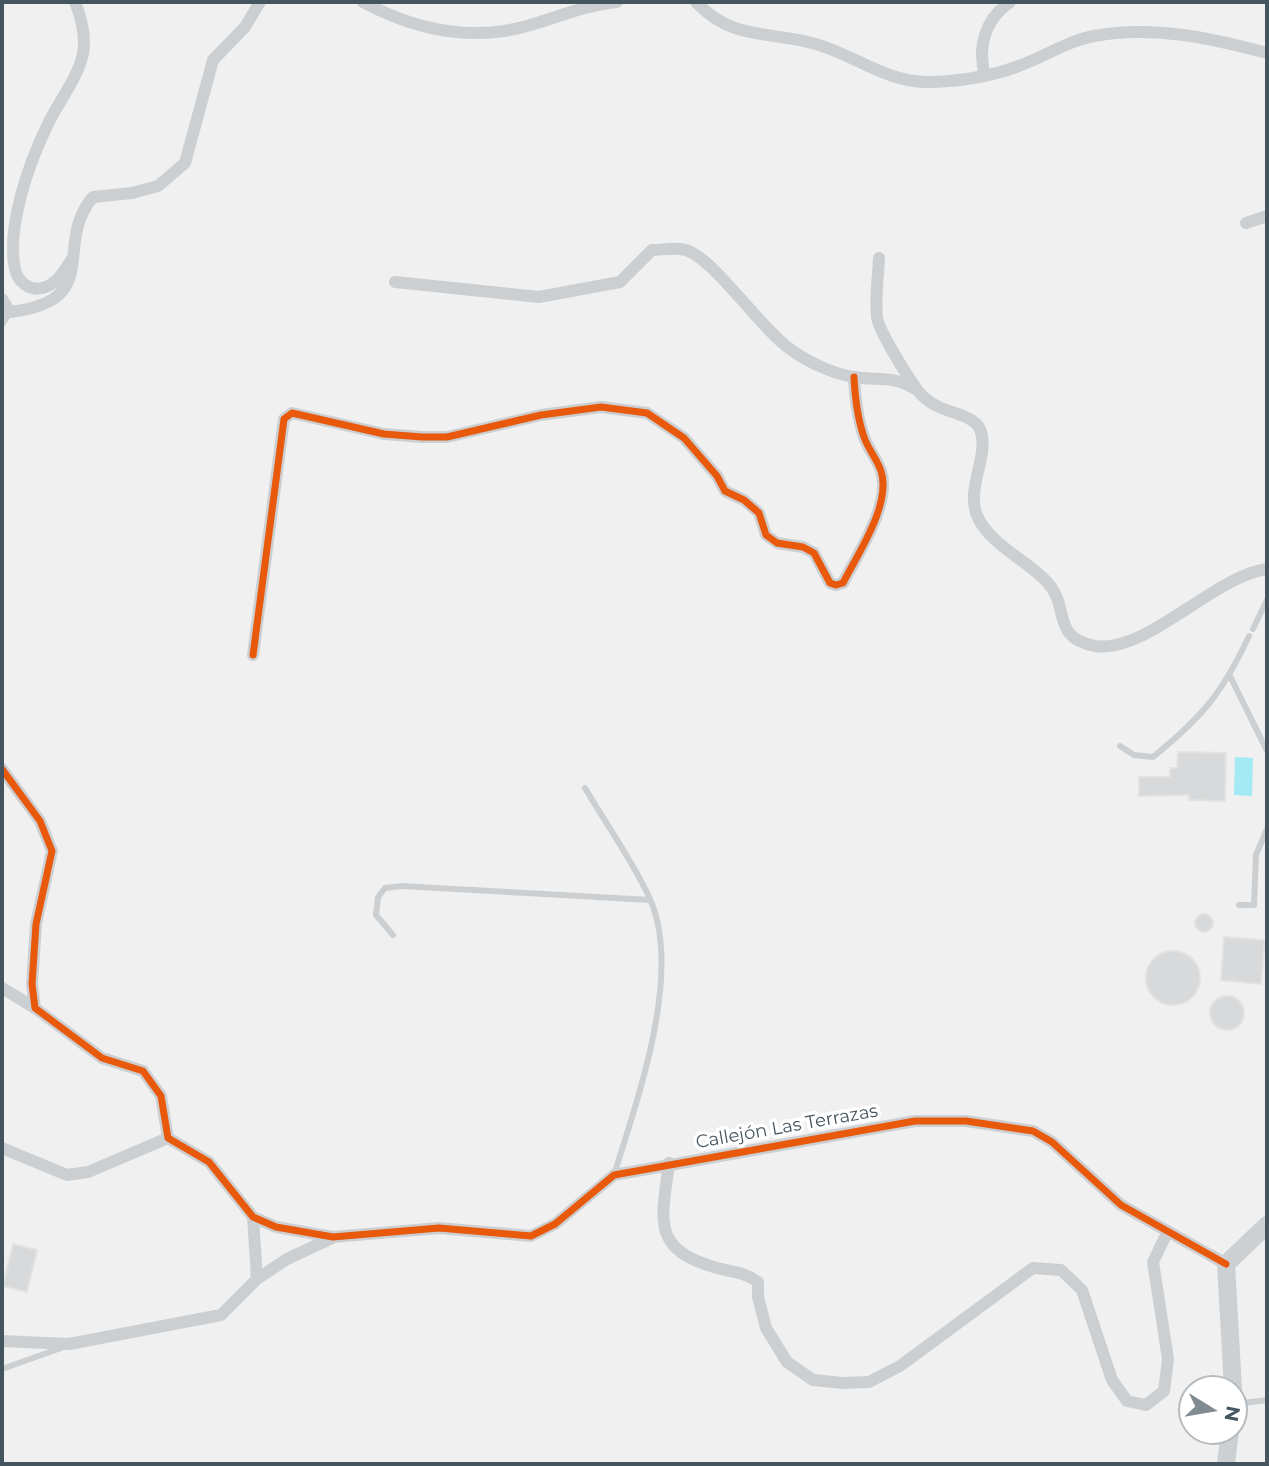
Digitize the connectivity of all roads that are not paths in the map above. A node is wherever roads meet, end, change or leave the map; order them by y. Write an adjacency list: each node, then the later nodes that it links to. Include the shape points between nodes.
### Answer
1 (75, 2): 11 (street, via 83,53 41,140 23,195 12,253 17,278 38,289 59,278)
2 (260, 2): 11 (street, via 245,27 213,60 185,163 158,186 93,197 80,212)
3 (363, 2): 4 (street, via 396,20 435,31 482,35)
4 (617, 2)
5 (696, 2): 8 (street, via 714,20 737,30 810,42 904,80)
6 (1010, 2): 8 (street, via 988,23 982,44)
7 (1267, 53): 8 (street, via 1211,38 1136,32 1092,36)
8 (985, 76)
9 (1267, 216): 10 (street)
10 (1246, 223)
11 (74, 256): 15 (street, via 72,279 55,299 37,309)
12 (879, 258): 18 (street, via 877,320)
13 (395, 282): 17 (street, via 539,297 620,282 652,250 684,249 698,255 790,349)
14 (2, 299): 15 (street)
15 (10, 312): 16 (lane)
16 (2, 325)
17 (854, 377): 18 (street, via 893,379); 23 (street, via 864,438 882,474 880,502 871,532 843,583 836,585 830,583 814,553 777,543 766,534 759,513 725,491 684,438 647,413 601,407 541,415 447,437 384,434 287,415)
18 (918, 391): 19 (street, via 936,406 976,422 981,431 976,514 992,536 1049,584 1066,631 1076,640 1098,646 1124,641 1231,581)
19 (1267, 569)
20 (1267, 600): 21 (lane)
21 (1253, 629)
22 (1249, 636): 24 (lane)
23 (253, 655)
24 (1230, 676): 25 (lane, via 1218,696 1153,757 1134,755); 26 (lane)
25 (1120, 746)
26 (1267, 751)
27 (2, 769): 34 (street, via 40,821 52,850 36,923)
28 (585, 788): 30 (lane)
29 (1267, 829): 31 (lane, via 1256,855 1254,905)
30 (650, 900): 32 (lane, via 385,888 376,915); 38 (lane, via 660,942 660,993 645,1072)
31 (1239, 905)
32 (393, 935)
33 (2, 988): 34 (street)
34 (35, 1008): 35 (street, via 102,1058 143,1071 161,1097)
35 (168, 1138): 36 (street, via 88,1172 66,1175); 39 (street, via 209,1162)
36 (2, 1148)
37 (669, 1163): 38 (street, Callejón Las Terrazas); 41 (street, Callejón Las Terrazas, via 915,1121 1003,1125 1033,1131 1052,1142 1121,1205); 41 (street, via 662,1222 669,1243 702,1264 748,1274 758,1282 766,1328 787,1362 813,1380 869,1382 900,1366 1032,1268 1061,1270 1082,1290 1112,1380 1127,1401 1146,1405 1164,1391 1168,1359 1153,1262)
38 (614, 1175): 42 (street, Callejón Las Terrazas, via 555,1224 531,1236 439,1228)
39 (253, 1217): 42 (street, via 276,1227); 44 (street)
40 (1267, 1225): 43 (street)
41 (1167, 1233): 43 (street, Callejón Las Terrazas)
42 (333, 1237): 44 (street)
43 (1226, 1264): 48 (street)
44 (257, 1279): 46 (street, via 221,1315)
45 (2, 1341): 46 (street)
46 (69, 1344): 47 (lane)
47 (2, 1369)
48 (1232, 1375)
49 (1267, 1400): 50 (lane)
50 (1248, 1402)
51 (1228, 1445): 52 (street)
52 (1226, 1464)

